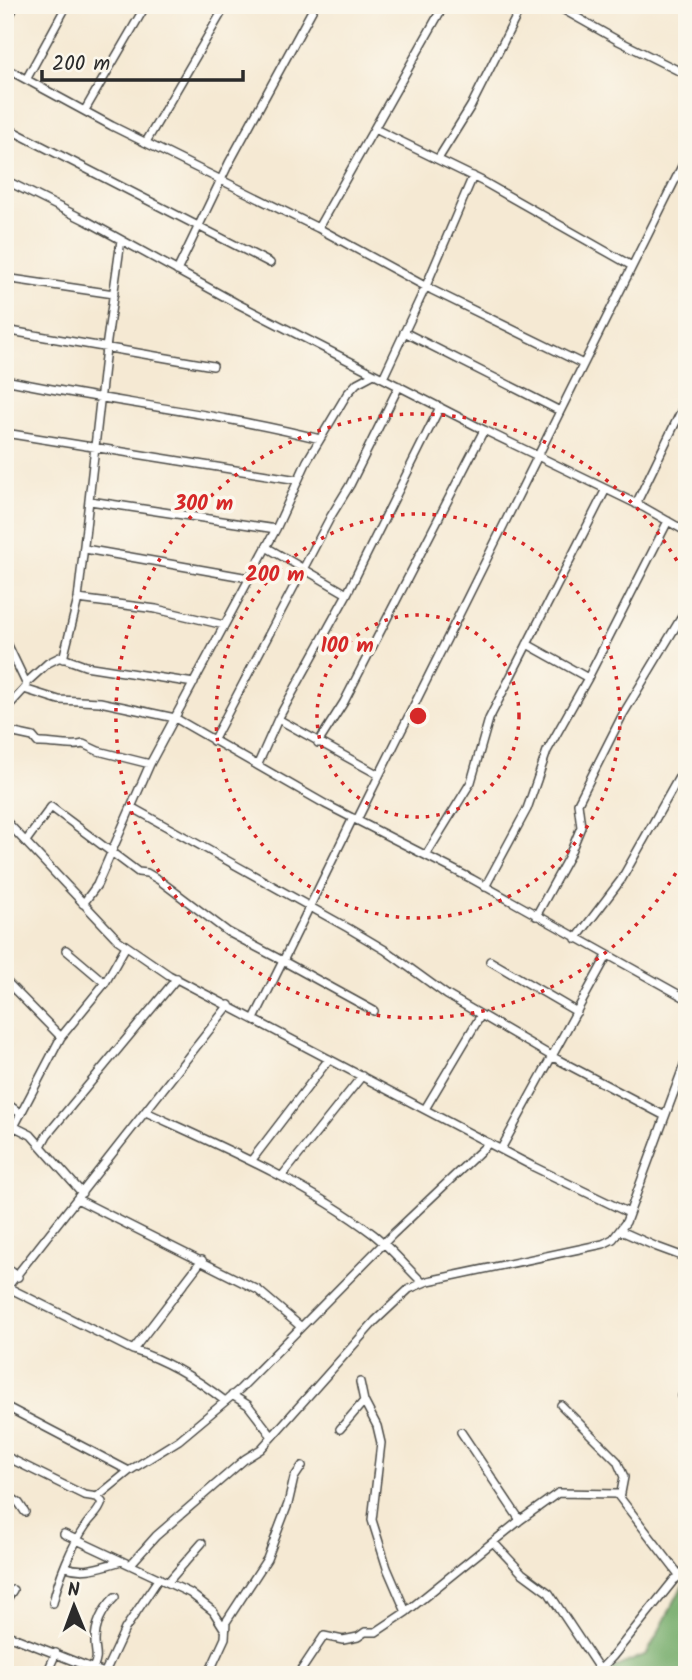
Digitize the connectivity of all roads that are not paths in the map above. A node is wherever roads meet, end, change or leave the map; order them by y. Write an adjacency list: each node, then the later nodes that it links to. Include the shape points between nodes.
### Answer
1 (16, 5): 9 (street)
2 (67, 5): 12 (street)
3 (146, 5): 13 (street)
4 (226, 5): 16 (street)
5 (315, 5): 20 (street)
6 (444, 5): 15 (street)
7 (522, 5): 18 (street, via 471,106)
8 (555, 5): 11 (street)
9 (5, 25)
10 (5, 68): 12 (street)
11 (687, 75)
12 (27, 78): 13 (street)
13 (85, 110): 16 (street)
14 (5, 127): 22 (street)
15 (375, 129): 18 (street); 23 (street)
16 (146, 142): 20 (street)
17 (687, 156): 26 (street)
18 (438, 159): 19 (street)
19 (472, 176): 26 (street); 29 (street)
20 (222, 178): 22 (street); 23 (street)
21 (5, 180): 24 (street)
22 (198, 227): 25 (street); 27 (street)
23 (318, 228): 29 (street)
24 (121, 240): 27 (street); 30 (street)
25 (270, 263)
26 (632, 265): 34 (street)
27 (177, 271): 36 (street)
28 (5, 278): 30 (street)
29 (426, 286): 32 (street); 34 (street)
30 (114, 294): 33 (street)
31 (5, 330): 33 (street)
32 (404, 332): 37 (street); 43 (street)
33 (106, 348): 35 (street); 40 (street)
34 (583, 364): 43 (street)
35 (212, 366)
36 (374, 374): 37 (street); 46 (street, via 347,394)
37 (383, 378): 39 (street)
38 (5, 380): 40 (street)
39 (399, 386): 42 (street); 58 (street)
40 (100, 399): 46 (street, via 270,426); 47 (street)
41 (687, 400): 52 (street)
42 (440, 407): 44 (street); 60 (street)
43 (560, 411): 48 (street)
44 (484, 430): 48 (street); 75 (street, via 344,702)
45 (5, 433): 47 (street)
46 (320, 439): 49 (street)
47 (94, 447): 49 (street); 51 (street)
48 (538, 456): 50 (street); 79 (street)
49 (298, 480): 54 (street)
50 (606, 489): 52 (street); 65 (street)
51 (90, 501): 54 (street); 57 (street)
52 (636, 504): 53 (street)
53 (668, 521): 55 (street); 67 (street)
54 (276, 529): 56 (street)
55 (687, 532)
56 (266, 547): 58 (street); 59 (street)
57 (85, 549): 59 (street); 61 (street)
58 (305, 570): 60 (street); 74 (street)
59 (249, 578): 63 (street)
60 (347, 594): 72 (street)
61 (78, 598): 63 (street); 66 (street)
62 (687, 608): 89 (street, via 622,716 578,803 581,827)
63 (224, 625): 68 (street)
64 (5, 639): 69 (street)
65 (527, 644): 67 (street); 85 (street, via 489,719 471,782)
66 (63, 659): 68 (street); 69 (street, via 48,663)
67 (588, 678): 86 (street, via 547,751 527,809)
68 (194, 683): 71 (street)
69 (25, 686): 70 (street); 71 (street, via 59,700 100,702)
70 (5, 710)
71 (175, 718): 74 (street); 76 (street)
72 (278, 719): 75 (street); 77 (street)
73 (5, 731): 76 (street, via 33,737 38,743 83,744)
74 (213, 741): 77 (street)
75 (318, 743): 79 (street)
76 (150, 764): 80 (street)
77 (258, 764): 81 (street)
78 (687, 764): 90 (street, via 621,880)
79 (379, 775): 81 (street)
80 (133, 808): 84 (street); 88 (street)
81 (355, 819): 85 (street); 88 (street)
82 (5, 820): 83 (street)
83 (26, 841): 84 (street, via 51,807); 87 (street)
84 (111, 852): 87 (street); 94 (street, via 138,872 159,880 228,932)
85 (426, 855): 86 (street)
86 (485, 887): 89 (street)
87 (83, 904): 91 (street)
88 (310, 907): 94 (street); 103 (street, via 385,950)
89 (537, 916): 90 (street)
90 (576, 939): 93 (street)
91 (126, 946): 96 (street); 98 (street)
92 (66, 950): 98 (street)
93 (607, 956): 99 (street); 102 (street)
94 (283, 961): 101 (street); 104 (street)
95 (491, 961): 102 (street)
96 (177, 978): 100 (street); 119 (street)
97 (5, 980): 105 (street)
98 (105, 983): 105 (street)
99 (687, 999)
100 (229, 1005): 104 (street); 112 (street)
101 (374, 1011)
102 (577, 1012): 106 (street)
103 (481, 1015): 106 (street); 111 (street)
104 (254, 1019): 108 (street)
105 (61, 1037): 113 (street)
106 (553, 1057): 114 (street); 120 (street)
107 (687, 1057): 114 (street)
108 (329, 1059): 109 (street); 121 (street)
109 (362, 1076): 111 (street); 122 (street)
110 (5, 1102): 113 (street)
111 (425, 1109): 117 (street)
112 (146, 1112): 121 (street); 123 (street)
113 (21, 1114): 115 (street)
114 (665, 1116): 124 (street)
115 (15, 1126): 116 (street); 119 (street)
116 (7, 1134): 118 (street)
117 (489, 1143): 120 (street); 126 (street)
118 (5, 1144)
119 (41, 1146): 123 (street)
120 (501, 1149): 124 (street)
121 (251, 1161): 122 (street)
122 (282, 1176): 126 (street)
123 (79, 1196): 128 (street); 130 (street)
124 (629, 1213): 125 (street)
125 (621, 1231): 127 (street); 131 (street, via 603,1244)
126 (384, 1243): 131 (street); 133 (street)
127 (687, 1258)
128 (202, 1260): 133 (street, via 258,1290); 134 (street)
129 (5, 1266): 130 (street)
130 (18, 1277): 132 (street)
131 (423, 1283): 142 (street, via 409,1289 375,1321)
132 (6, 1288): 134 (street)
133 (300, 1326): 136 (street)
134 (133, 1350): 136 (street, via 155,1357)
135 (360, 1382): 137 (street)
136 (229, 1398): 142 (street, via 248,1405); 145 (street, via 179,1440)
137 (364, 1401): 140 (street); 167 (street, via 381,1443 372,1520)
138 (561, 1405): 148 (street, via 617,1461 624,1477)
139 (5, 1406): 145 (street)
140 (340, 1429)
141 (461, 1432): 151 (street)
142 (271, 1435): 158 (street, via 256,1454 156,1536)
143 (5, 1457): 147 (street, via 72,1490)
144 (302, 1466): 168 (street, via 267,1559 226,1622)
145 (129, 1471): 147 (street)
146 (5, 1493): 149 (street)
147 (97, 1497): 154 (street, via 102,1502 99,1511)
148 (620, 1498): 151 (street, via 617,1494 558,1493); 160 (street)
149 (25, 1512)
150 (5, 1519): 152 (street)
151 (519, 1521): 155 (street)
152 (5, 1525)
153 (64, 1534): 154 (street)
154 (79, 1541): 157 (street); 159 (street)
155 (494, 1542): 167 (street); 173 (street, via 522,1573 549,1593)
156 (202, 1543): 162 (street)
157 (122, 1561): 158 (street); 159 (street, via 80,1571)
158 (131, 1564): 161 (street)
159 (66, 1567): 166 (street, via 59,1576)
160 (683, 1574): 173 (street)
161 (159, 1578): 162 (street); 172 (street, via 125,1629)
162 (168, 1582): 168 (street, via 214,1611)
163 (13, 1590): 165 (street)
164 (115, 1597): 171 (street, via 103,1609 94,1641 97,1660)
165 (5, 1602)
166 (53, 1603)
167 (407, 1612): 176 (street, via 376,1632 343,1640 324,1636)
168 (226, 1631): 175 (street)
169 (5, 1634): 170 (street)
170 (56, 1654): 171 (street); 174 (street)
171 (93, 1668): 172 (street)
172 (107, 1673)
173 (597, 1673)
174 (46, 1675)
175 (208, 1675)
176 (298, 1675)

